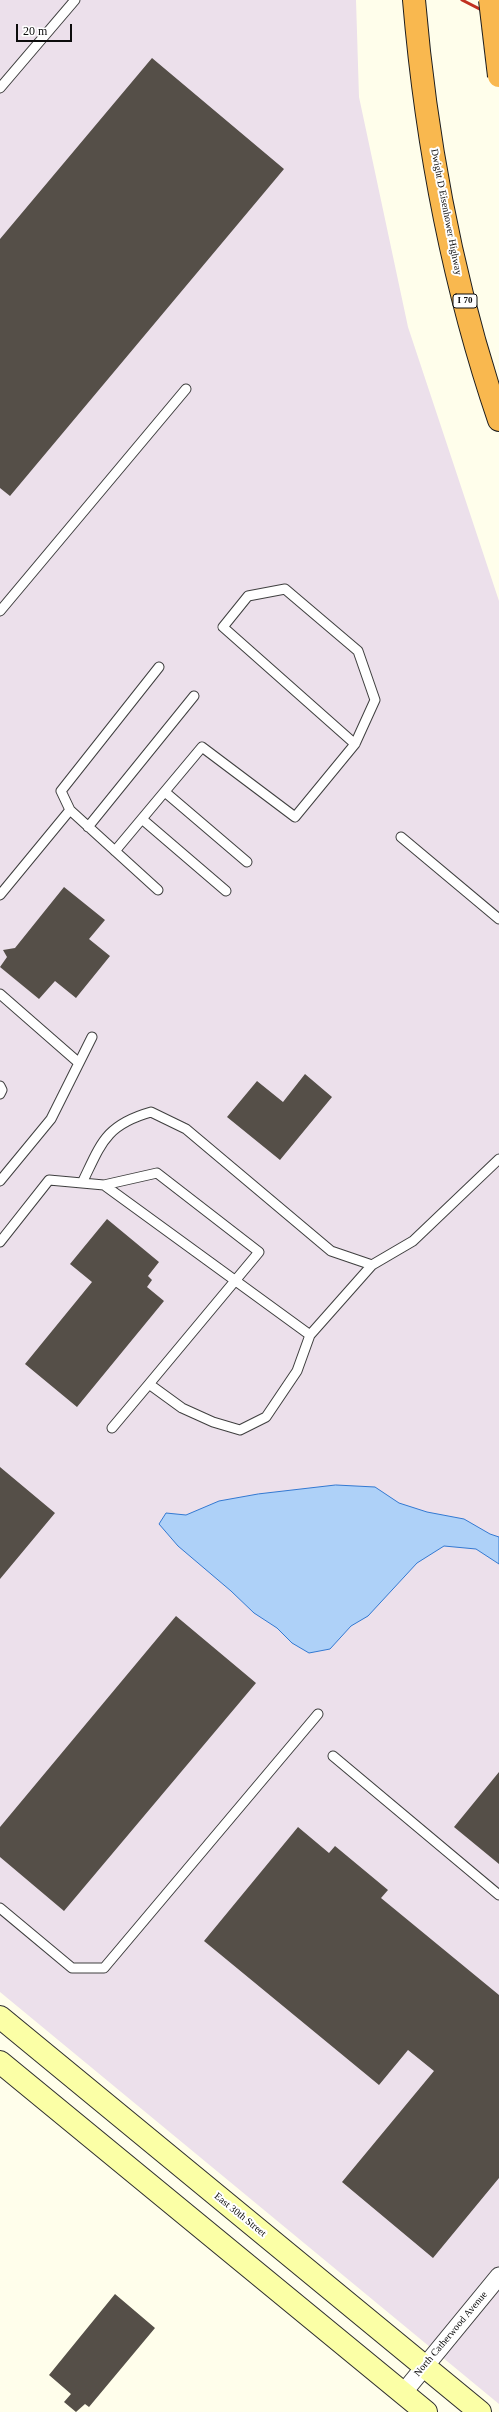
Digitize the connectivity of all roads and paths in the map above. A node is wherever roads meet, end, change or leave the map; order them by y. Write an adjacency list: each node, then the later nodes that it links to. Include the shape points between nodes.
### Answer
1 (75, 0): 5 (lane)
2 (414, 0): 7 (highway, Dwight D Eisenhower Highway / I 70, via 426,107 439,180 462,291)
3 (490, 0): 4 (highway, bridge)
4 (499, 76)
5 (0, 88)
6 (186, 388): 8 (lane)
7 (499, 420)
8 (0, 611)
9 (159, 667): 13 (lane, via 61,791)
10 (194, 696): 15 (lane)
11 (355, 744): 11 (lane, via 223,627 248,596 285,589 358,651 375,700); 12 (lane, via 295,817 202,747)
12 (165, 792): 14 (lane); 18 (lane)
13 (70, 810): 15 (lane); 21 (lane)
14 (142, 819): 17 (lane); 20 (lane)
15 (88, 827): 17 (lane)
16 (401, 837): 22 (lane)
17 (115, 851): 19 (lane)
18 (247, 862)
19 (158, 890)
20 (226, 891)
21 (0, 895)
22 (499, 919)
23 (0, 994): 25 (lane)
24 (92, 1037): 25 (lane)
25 (79, 1063): 29 (lane, via 51,1119)
26 (0, 1086): 27 (lane)
27 (0, 1094)
28 (499, 1159): 33 (lane, via 413,1241)
29 (0, 1181)
30 (82, 1183): 31 (lane); 32 (lane, via 50,1180); 33 (lane, via 103,1139 128,1118 151,1112 186,1129 331,1252)
31 (104, 1185): 34 (lane); 34 (lane, via 157,1173 259,1252)
32 (0, 1242)
33 (372, 1265): 35 (lane)
34 (235, 1281): 35 (lane); 36 (lane)
35 (310, 1335): 36 (lane, via 298,1371 266,1417 240,1430 213,1422 182,1408)
36 (149, 1384): 37 (lane)
37 (112, 1428)
38 (318, 1714): 41 (lane, via 104,1968 72,1968)
39 (333, 1756): 40 (lane)
40 (499, 1895)
41 (0, 1908)
42 (0, 2018): 45 (main road, East 30th Street)
43 (0, 2062): 46 (main road)
44 (499, 2276): 45 (street, North Catherwood Avenue)
45 (424, 2366): 46 (street, North Catherwood Avenue); 48 (main road, East 30th Street)
46 (403, 2393): 47 (main road)
47 (426, 2412)
48 (480, 2412)

